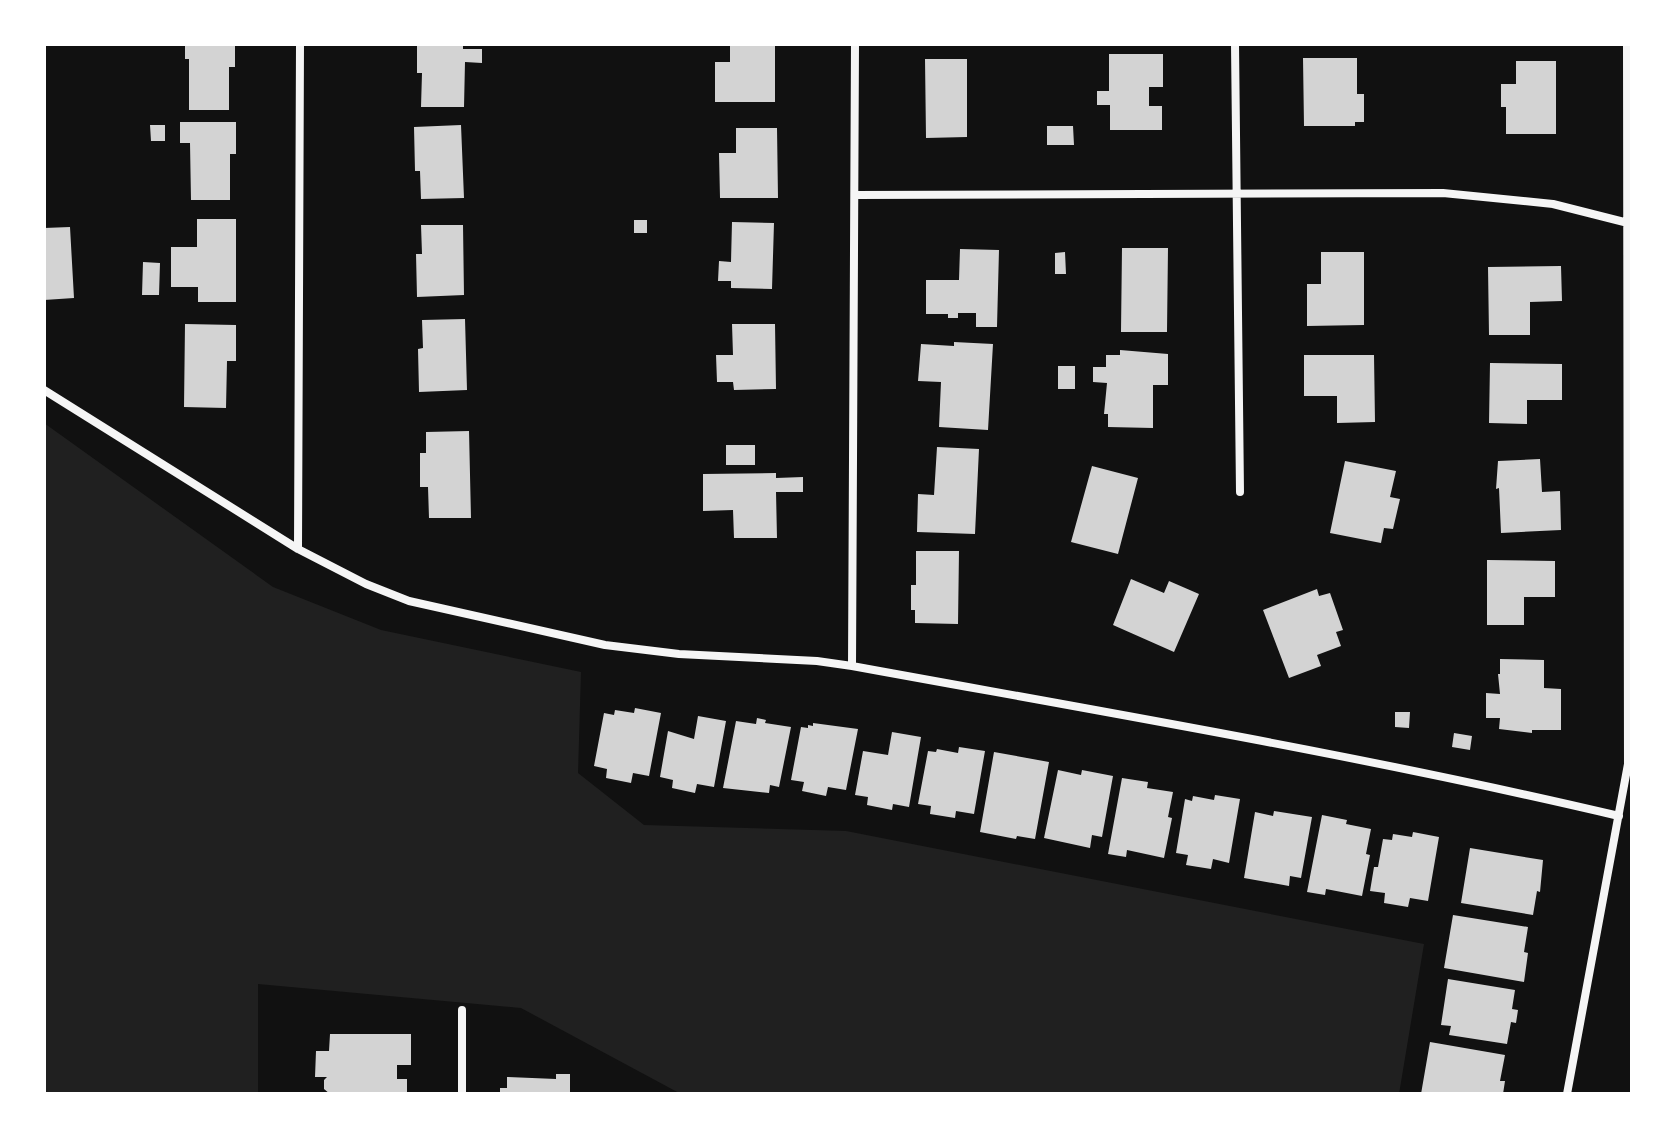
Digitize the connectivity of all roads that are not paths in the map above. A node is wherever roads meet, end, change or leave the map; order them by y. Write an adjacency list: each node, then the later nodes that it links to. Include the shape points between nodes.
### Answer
1 (300, 44): 10 (street)
2 (855, 44): 6 (street)
3 (1235, 44): 5 (street)
4 (1627, 44): 7 (street)
5 (1235, 194): 6 (street); 7 (street, via 1476,194 1553,204); 9 (street)
6 (856, 195): 11 (street)
7 (1630, 224): 12 (street, via 1629,737)
8 (44, 390): 10 (street)
9 (1240, 492)
10 (298, 549): 11 (street, via 409,601 560,636 647,651)
11 (852, 666): 12 (street, via 1340,755)
12 (1619, 816): 15 (street)
13 (462, 1010): 14 (street)
14 (462, 1094)
15 (1567, 1094)

